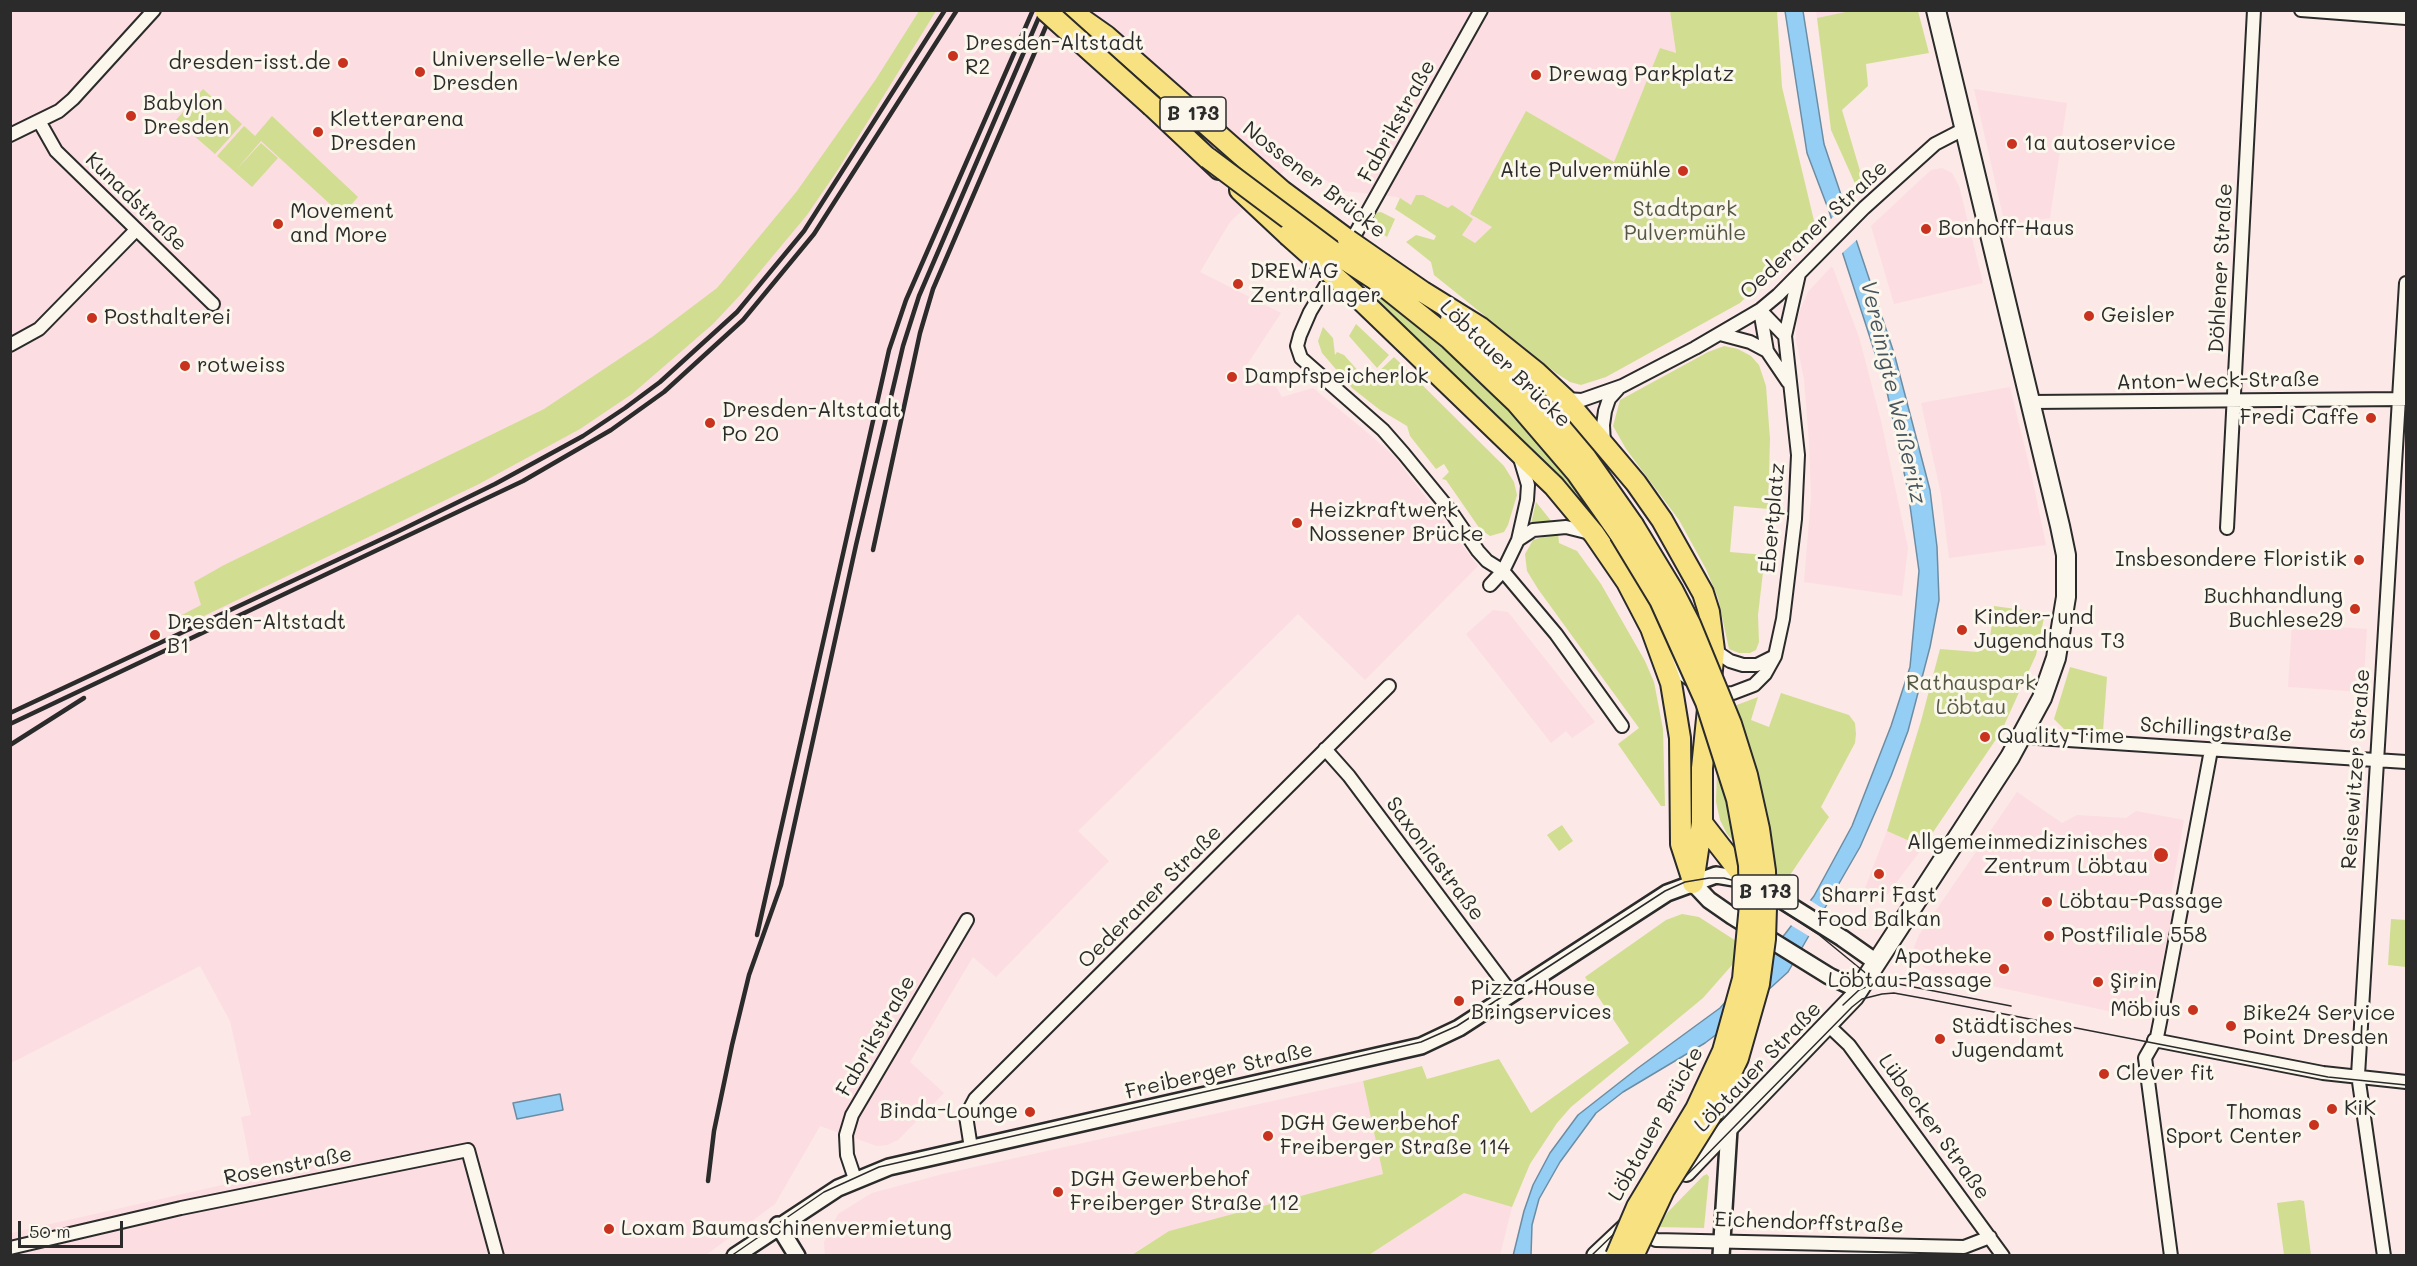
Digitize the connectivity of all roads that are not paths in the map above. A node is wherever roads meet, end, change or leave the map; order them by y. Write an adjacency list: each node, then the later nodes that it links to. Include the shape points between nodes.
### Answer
1 (154, 10): 9 (street, via 73,99)
2 (1045, 10): 12 (main road, Nossener Brücke / B 173, bridge)
3 (1069, 10): 14 (main road, Nossener Brücke / B 173, bridge, via 1122,50)
4 (1481, 10): 36 (street, Fabrikstraße, via 1310,312 1297,346 1300,358 1383,430 1449,509 1478,551)
5 (1936, 10): 10 (main road, Löbtauer Straße)
6 (2254, 10): 28 (street, Döhlener Straße)
7 (2301, 10): 8 (street)
8 (2406, 18)
9 (39, 121): 11 (street); 13 (street, Kunadstraße, via 56,151)
10 (1964, 129): 15 (street, Oederaner Straße, via 1935,144); 29 (main road, Löbtauer Straße)
11 (10, 135)
12 (1208, 158): 14 (main road, Nossener Brücke / B 173, bridge, via 1332,251); 31 (main road, bridge)
13 (136, 230): 18 (street, Kunadstraße); 22 (street, via 39,329)
14 (1379, 272): 17 (main road, Nossener Brücke / B 173); 33 (main road, Löbtauer Brücke / B 173, via 1516,402)
15 (1799, 274): 19 (street, Oederaner Straße); 21 (street, Ebertplatz)
16 (2406, 283): 27 (street, Reisewitzer Straße)
17 (1423, 292): 26 (main road, via 1482,328); 33 (main road, Löbtauer Brücke / B 173, via 1551,417 1586,458)
18 (213, 304)
19 (1760, 310): 20 (street, Oederaner Straße); 21 (street); 23 (street, Ebertplatz)
20 (1720, 334): 23 (street); 25 (street, Oederaner Straße)
21 (1785, 336): 24 (street, Ebertplatz)
22 (10, 345)
23 (1767, 351): 24 (street, Ebertplatz)
24 (1788, 382): 39 (street, Ebertplatz, via 1798,455 1783,619)
25 (1622, 386): 26 (street, Oederaner Straße, via 1582,400); 30 (street, Oederaner Straße, via 1609,399 1605,411)
26 (1565, 399): 30 (main road)
27 (2402, 399): 28 (street, Anton-Weck-Straße); 48 (street, Reisewitzer Straße)
28 (2233, 400): 29 (street, Anton-Weck-Straße); 32 (street, Döhlener Straße)
29 (2030, 402): 45 (main road, Löbtauer Straße, via 2060,526 2066,575 2056,658)
30 (1604, 444): 40 (main road, via 1636,483 1703,593 1709,612)
31 (1517, 448): 34 (main road); 35 (street, via 1527,485)
32 (2227, 528)
33 (1627, 530): 75 (main road, Löbtauer Brücke / B 173, bridge, via 1676,632 1716,730 1743,830 1750,905 1743,979 1724,1051 1696,1109 1637,1207); 76 (main road, Löbtauer Brücke / B 173, bridge, via 1673,591 1731,724 1759,830 1766,908 1759,984 1738,1058 1712,1115 1664,1190)
34 (1594, 534): 35 (street, via 1566,527 1533,530); 38 (main road, via 1627,582)
35 (1518, 540): 36 (street)
36 (1503, 572): 37 (street); 44 (street, via 1556,634)
37 (1490, 585)
38 (1657, 644): 41 (street); 52 (main road, via 1677,709 1681,844)
39 (1774, 656): 40 (street, via 1757,665); 43 (street, Ebertplatz, via 1754,685 1733,693)
40 (1713, 659): 41 (street, via 1702,677); 43 (main road)
41 (1688, 678): 43 (street)
42 (1389, 686): 46 (street, Oederaner Straße)
43 (1710, 694): 50 (main road, via 1702,768)
44 (1622, 726)
45 (2022, 737): 47 (street, Schillingstraße); 55 (main road, Löbtauer Straße)
46 (1325, 749): 57 (street, Saxoniastraße); 63 (street, Oederaner Straße, via 975,1099 966,1116)
47 (2211, 750): 48 (street, Schillingstraße); 59 (street)
48 (2376, 760): 49 (street, Schillingstraße); 60 (street, Reisewitzer Straße)
49 (2406, 762)
50 (1702, 823): 51 (main road); 52 (main road)
51 (1743, 880): 52 (street, Freiberger Straße, via 1716,875)
52 (1693, 883): 56 (street, via 1709,900); 57 (street, Freiberger Straße, via 1667,893)
53 (1776, 897): 55 (street)
54 (967, 920): 65 (street, Fabrikstraße, via 852,1115 846,1155)
55 (1876, 962): 56 (main road, Löbtauer Straße)
56 (1859, 990): 58 (main road, Löbtauer Straße)
57 (1512, 994): 63 (street, Freiberger Straße, via 1459,1028 1421,1046)
58 (1829, 1026): 62 (main road, Löbtauer Straße); 68 (street, Lübecker Straße, via 1849,1045)
59 (2154, 1040): 60 (street); 78 (street, via 2145,1058)
60 (2358, 1078): 61 (street); 79 (street, Reisewitzer Straße)
61 (2406, 1082)
62 (1729, 1129): 64 (main road, Löbtauer Straße); 70 (street)
63 (971, 1148): 65 (street, Freiberger Straße)
64 (1686, 1172)
65 (855, 1179): 67 (street, Freiberger Straße)
66 (1630, 1224): 70 (street, Eichendorffstraße, via 1656,1240); 74 (main road)
67 (778, 1225): 72 (street, Freiberger Straße); 73 (street)
68 (1990, 1237): 70 (street, Eichendorffstraße, via 1964,1247); 77 (street, Lübecker Straße)
69 (10, 1248): 71 (street, Rosenstraße, via 181,1208 468,1150)
70 (1722, 1248)
71 (497, 1256)
72 (735, 1256)
73 (797, 1256)
74 (1596, 1256)
75 (1616, 1256)
76 (1633, 1256)
77 (2003, 1256)
78 (2171, 1256)
79 (2384, 1256)

